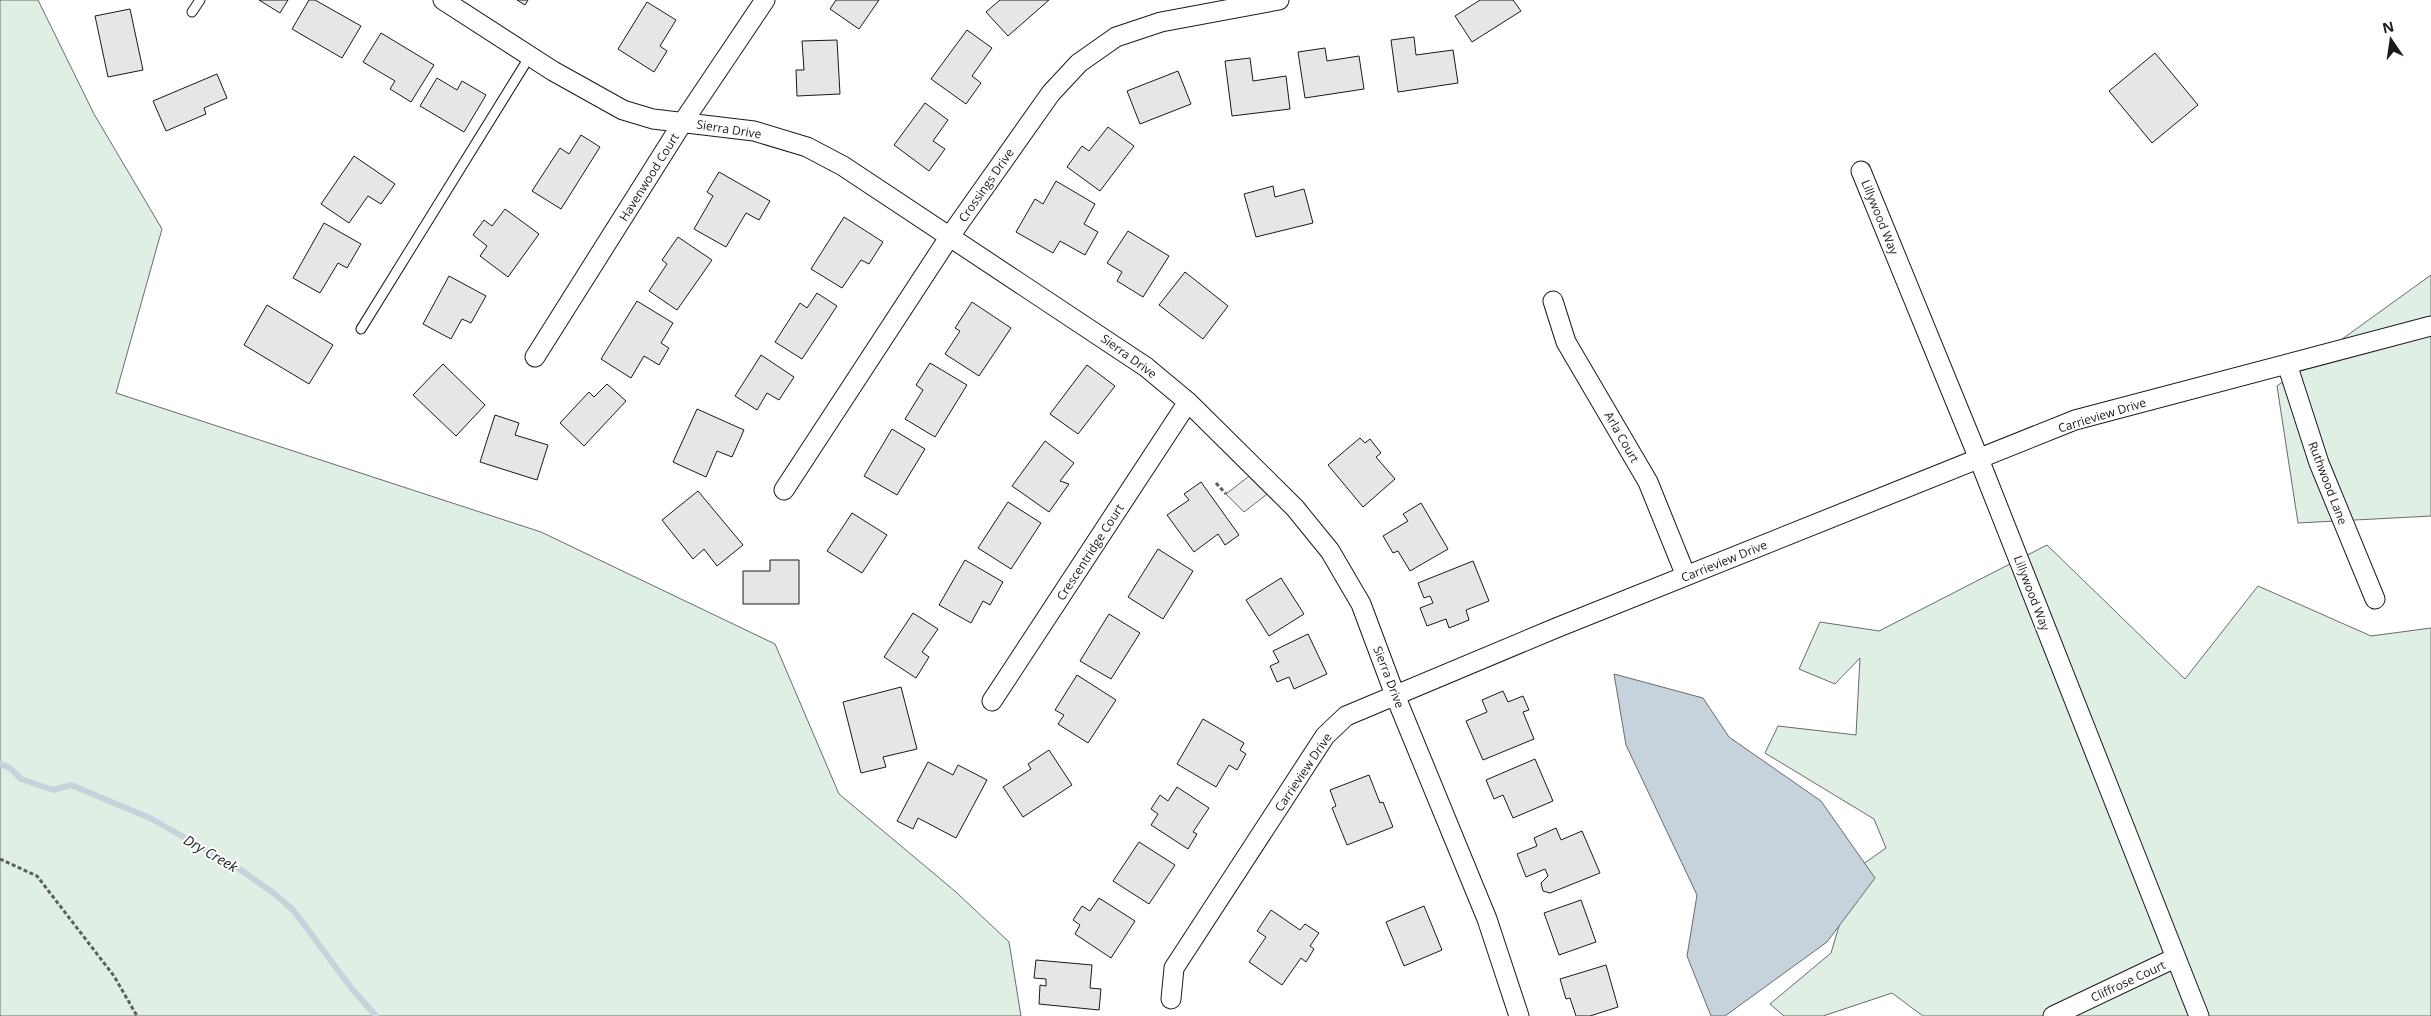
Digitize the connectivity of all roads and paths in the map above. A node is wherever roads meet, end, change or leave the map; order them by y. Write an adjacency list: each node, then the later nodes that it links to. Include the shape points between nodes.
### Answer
1 (200, 0): 5 (lane)
2 (443, 0): 6 (street, Sierra Drive)
3 (765, 0): 7 (street, Havenwood Court)
4 (1279, 0): 9 (street, Crossings Drive, via 1161,22 1116,37 1079,63 1051,94)
5 (192, 12)
6 (530, 56): 7 (street, Sierra Drive, via 623,110 652,119); 12 (lane)
7 (684, 122): 9 (street, Sierra Drive, via 754,130 807,147 843,166); 13 (street, Havenwood Court)
8 (1861, 171): 16 (street, Lillywood Way)
9 (950, 236): 15 (street, Sierra Drive, via 1146,367); 18 (street, Crossings Drive)
10 (1553, 301): 20 (street, Arla Court, via 1566,342 1648,482)
11 (2431, 326): 14 (street, Carrieview Drive)
12 (360, 329)
13 (535, 357)
14 (2287, 364): 16 (street, Carrieview Drive, via 2075,420); 21 (street, Ruthwood Lane, via 2319,463)
15 (1188, 402): 22 (street, Sierra Drive, via 1295,508 1330,551 1361,604); 23 (street, Crescentridge Court)
16 (1979, 459): 20 (street, Carrieview Drive); 25 (street, Lillywood Way)
17 (1216, 483): 19 (path)
18 (784, 490)
19 (1226, 494)
20 (1686, 576): 22 (street, Carrieview Drive)
21 (2375, 599)
22 (1395, 695): 26 (street, Carrieview Drive, via 1346,716 1325,736 1174,968); 28 (street, Sierra Drive, via 1487,919)
23 (992, 701)
24 (0, 859): 27 (path, via 37,876 114,976)
25 (2176, 958): 29 (street, Cliffrose Court); 30 (street, Lillywood Way)
26 (1171, 999)
27 (137, 1016)
28 (1519, 1016)
29 (2053, 1016)
30 (2199, 1016)

